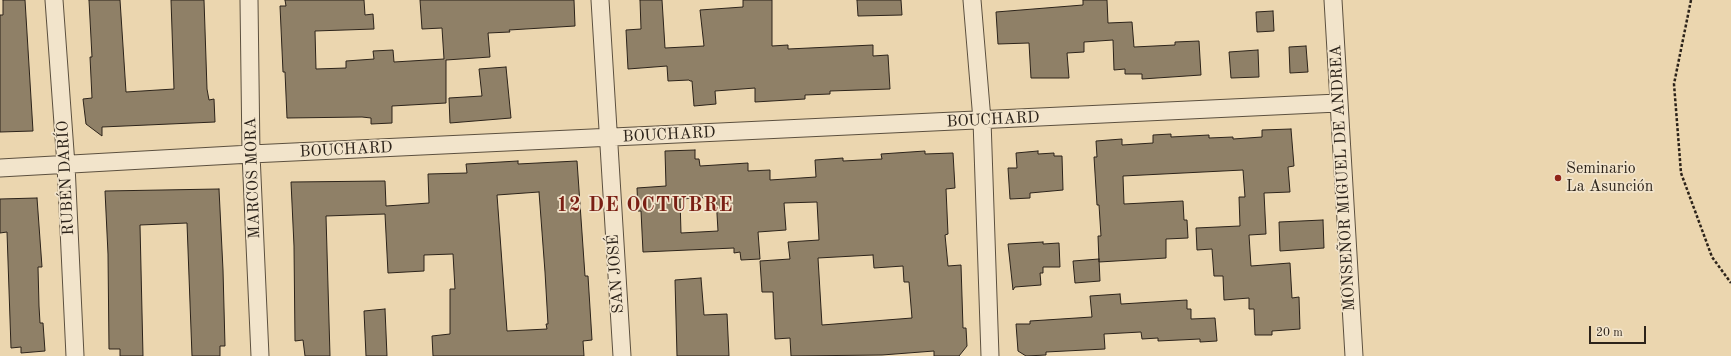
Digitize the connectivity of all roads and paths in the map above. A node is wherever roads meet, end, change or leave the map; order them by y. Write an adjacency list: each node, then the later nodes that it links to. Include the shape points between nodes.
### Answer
1 (54, 0): 11 (street, RUBÉN DARÍO)
2 (249, 0): 10 (street, MARCOS MORA)
3 (600, 0): 9 (street, SAN JOSÉ)
4 (972, 0): 8 (street)
5 (1333, 0): 7 (street, MONSEÑOR MIGUEL DE ANDREA)
6 (1691, 0): 13 (path, via 1674,84 1681,173 1712,256)
7 (1338, 103): 8 (street, BOUCHARD); 18 (street, MONSEÑOR MIGUEL DE ANDREA)
8 (982, 120): 9 (street, BOUCHARD); 17 (street)
9 (608, 138): 10 (street, BOUCHARD); 16 (street, SAN JOSÉ)
10 (251, 154): 11 (street, BOUCHARD); 15 (street, MARCOS MORA)
11 (66, 165): 12 (street, BOUCHARD); 14 (street, RUBÉN DARÍO)
12 (0, 168)
13 (1731, 283)
14 (75, 356)
15 (260, 356)
16 (622, 356)
17 (990, 356)
18 (1354, 356)

